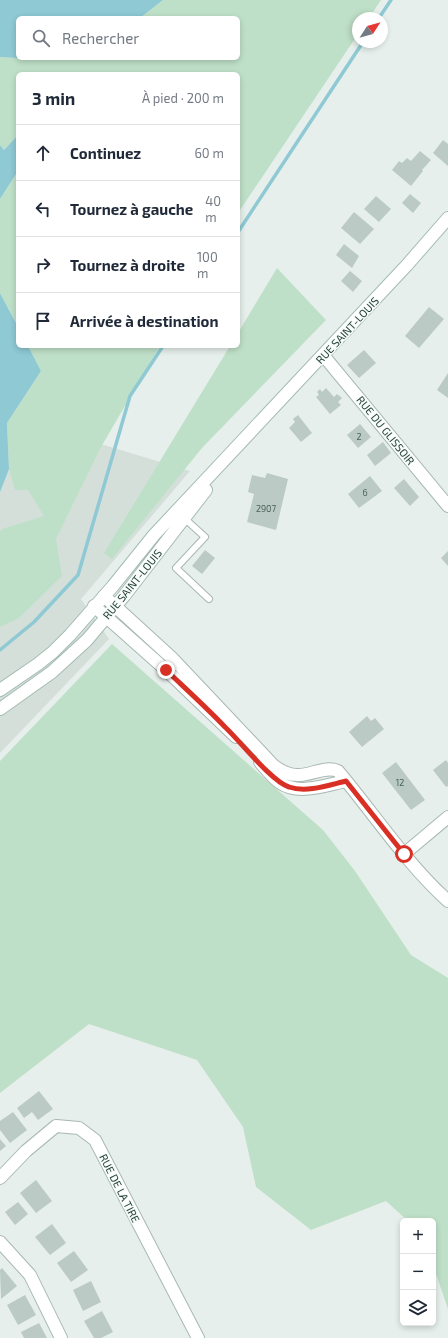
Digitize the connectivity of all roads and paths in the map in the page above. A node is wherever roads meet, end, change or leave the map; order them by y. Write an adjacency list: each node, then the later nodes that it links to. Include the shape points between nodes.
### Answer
1 (448, 218): 2 (street, RUE SAINT-LOUIS)
2 (323, 355): 3 (street, RUE SAINT-LOUIS); 4 (street, RUE DU GLISSOIR)
3 (245, 440): 5 (street, RUE SAINT-LOUIS); 6 (street, RUE SAINT-LOUIS, via 154,535)
4 (448, 506)
5 (184, 518): 7 (lane, via 205,538 176,568); 9 (street, RUE SAINT-LOUIS)
6 (104, 596): 8 (street, RUE SAINT-LOUIS); 9 (street)
7 (209, 598)
8 (94, 606): 10 (street); 11 (street, RUE SAINT-LOUIS, via 52,652)
9 (115, 606): 10 (street, RUE SAINT-LOUIS); 13 (street, via 173,659 274,766 298,776 335,770)
10 (106, 617): 12 (street, RUE SAINT-LOUIS, via 87,640 52,672); 13 (street, via 215,717 278,782 302,789)
11 (0, 690)
12 (0, 709)
13 (346, 781): 15 (street)
14 (448, 817): 15 (street)
15 (404, 854): 16 (street, via 428,883)
16 (448, 901)
17 (1, 1176): 20 (street, RUE DE LA TIRE, via 56,1126 79,1128 95,1140)
18 (0, 1242): 19 (street, via 30,1275)
19 (61, 1338)
20 (198, 1338)

